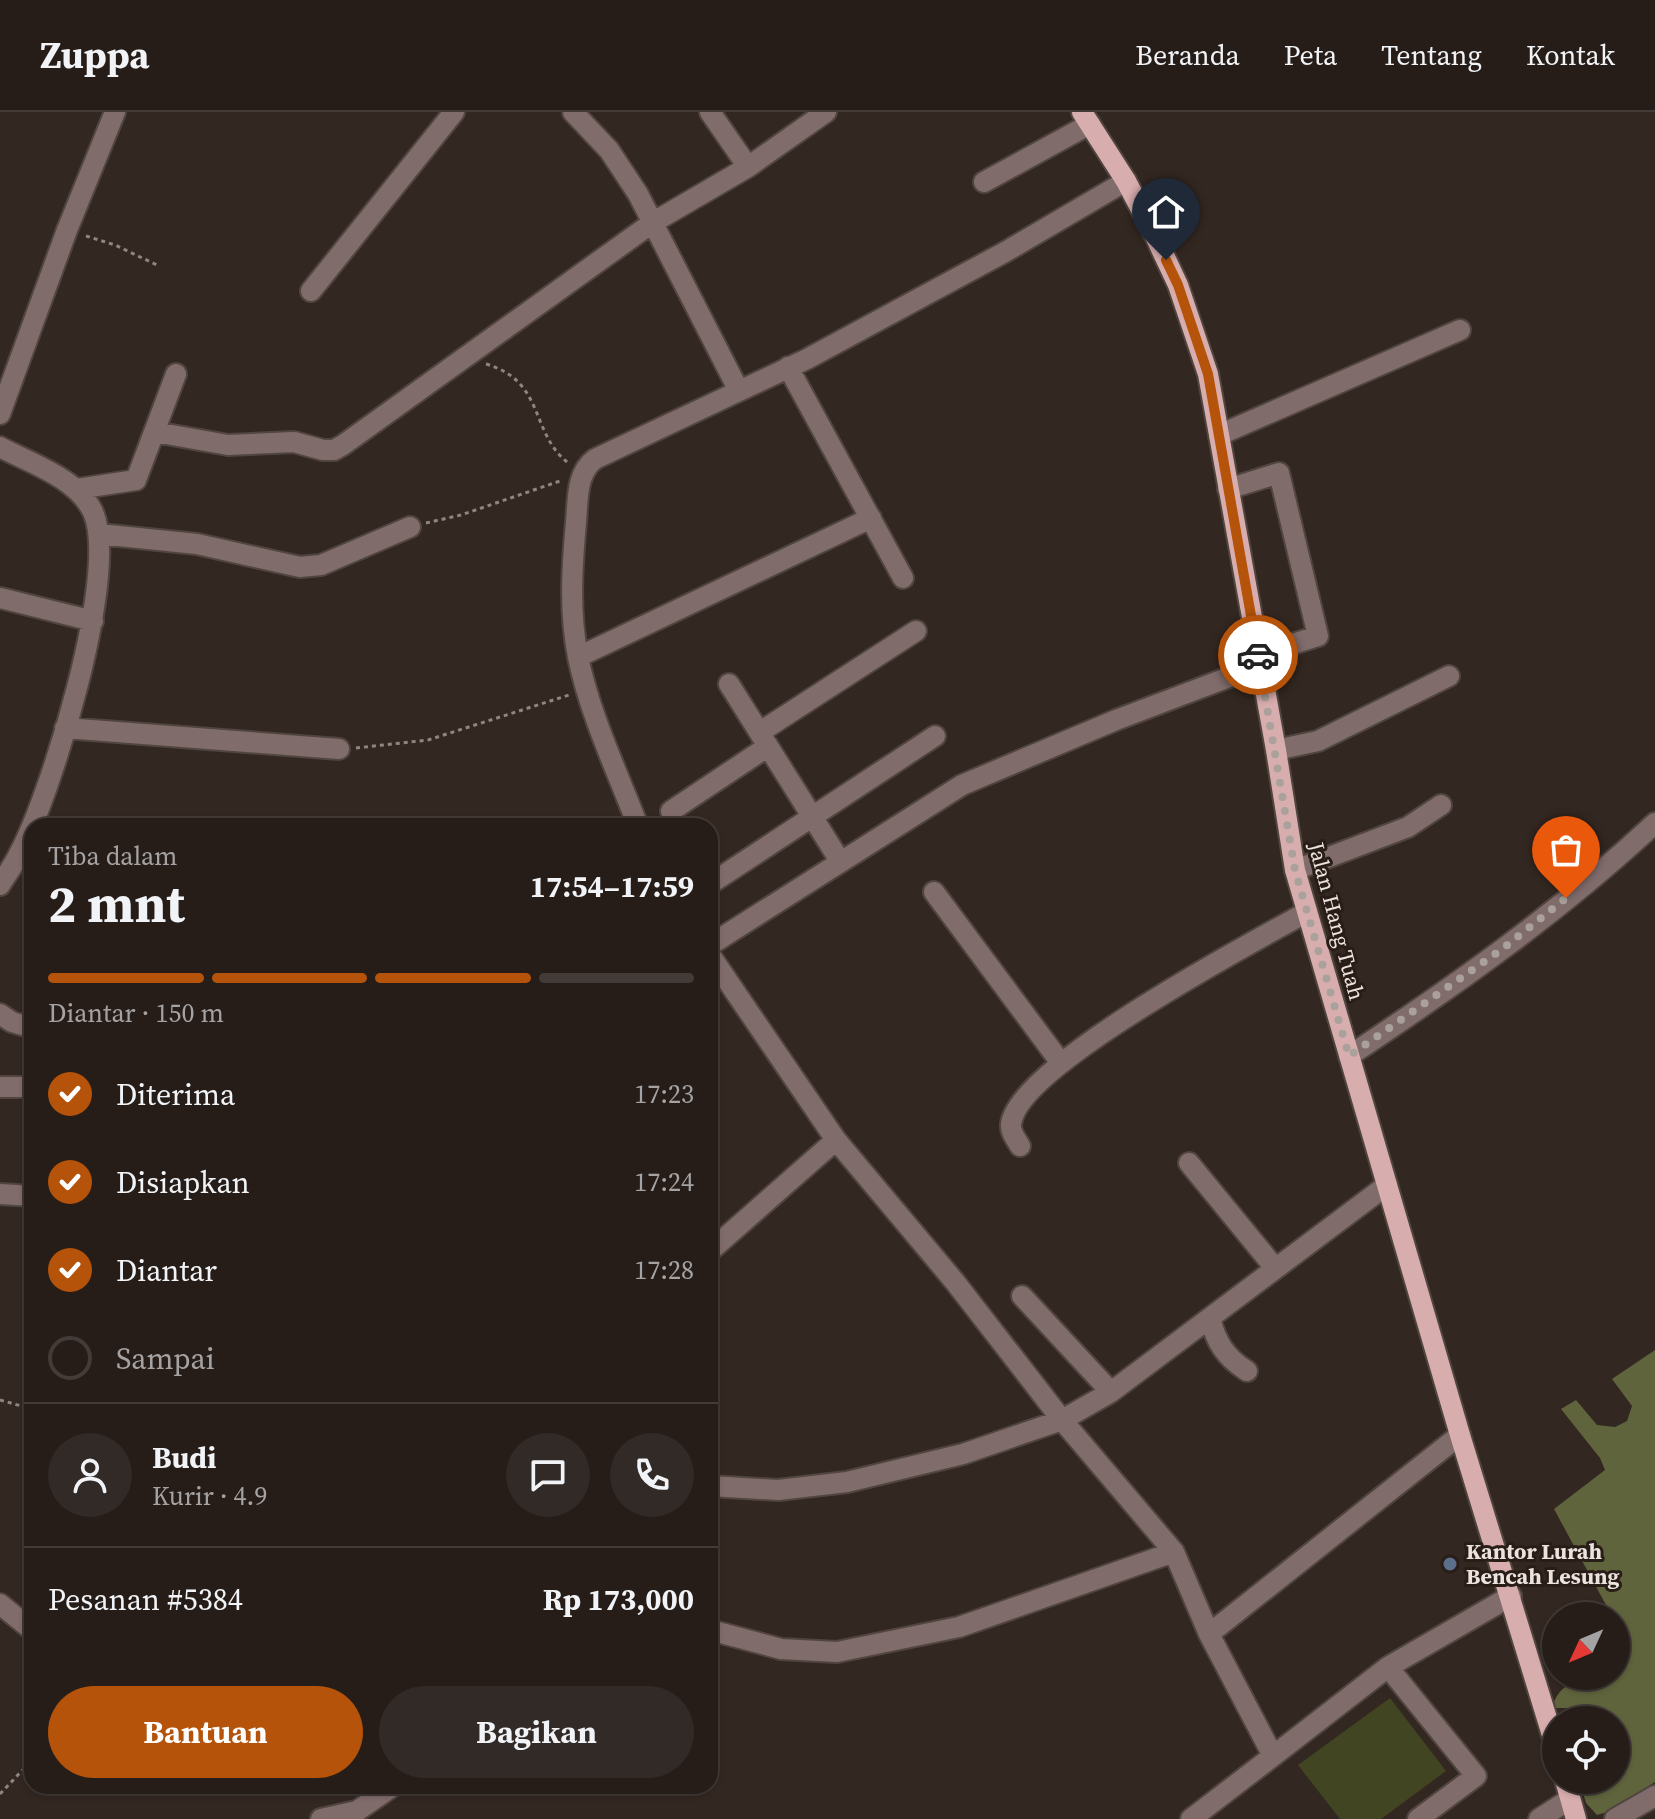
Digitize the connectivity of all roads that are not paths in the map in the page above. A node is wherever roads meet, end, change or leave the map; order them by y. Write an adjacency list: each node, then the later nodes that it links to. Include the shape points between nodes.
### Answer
1 (115, 112): 16 (street)
2 (454, 112): 11 (street)
3 (573, 112): 10 (street, via 609,150)
4 (710, 112): 7 (street)
5 (826, 112): 7 (street)
6 (1086, 118): 8 (main road, Jalan Hang Tuah); 9 (street)
7 (748, 167): 10 (street)
8 (1126, 181): 13 (street); 18 (main road, Jalan Hang Tuah, via 1178,285 1208,374)
9 (984, 182)
10 (652, 223): 15 (street); 17 (street, via 334,450 294,442 228,445)
11 (311, 291)
12 (1460, 330): 18 (street)
13 (788, 367): 15 (street); 22 (street)
14 (176, 374): 17 (street)
15 (739, 391): 29 (street, via 583,474 571,581)
16 (0, 414)
17 (155, 432): 20 (street, via 136,480)
18 (1219, 435): 21 (main road, Jalan Hang Tuah)
19 (0, 447): 20 (street)
20 (77, 489): 24 (street, via 93,512)
21 (1228, 489): 30 (main road, Jalan Hang Tuah); 30 (street, via 1279,473 1318,636)
22 (871, 518): 25 (street); 29 (street)
23 (410, 527): 24 (street, via 321,565 300,567 197,544)
24 (99, 534): 27 (street)
25 (903, 578)
26 (0, 598): 27 (street)
27 (93, 621): 33 (street)
28 (916, 631): 35 (street)
29 (578, 657): 42 (street)
30 (1260, 660): 37 (main road, Jalan Hang Tuah); 45 (street, via 962,785)
31 (1449, 676): 37 (street, via 1318,741)
32 (729, 684): 35 (street)
33 (65, 728): 36 (street); 41 (street)
34 (935, 736): 40 (street)
35 (763, 740): 39 (street); 40 (street)
36 (339, 749)
37 (1276, 750): 46 (main road, Jalan Hang Tuah)
38 (1441, 805): 46 (street, via 1408,827)
39 (671, 811)
40 (812, 817): 45 (street); 47 (street)
41 (34, 818)
42 (635, 818)
43 (1655, 823): 55 (street, via 1501,950)
44 (24, 843): 48 (street)
45 (840, 861): 51 (street)
46 (1295, 870): 50 (main road, Jalan Hang Tuah)
47 (718, 879)
48 (0, 885)
49 (934, 892): 56 (street)
50 (1307, 912): 55 (main road, Jalan Hang Tuah); 56 (street, via 1168,990)
51 (718, 940)
52 (718, 967): 59 (street)
53 (0, 1014): 54 (street)
54 (24, 1026)
55 (1349, 1056): 62 (main road, Jalan Hang Tuah)
56 (1061, 1063): 60 (street, via 1029,1093 1011,1121)
57 (0, 1087): 58 (street)
58 (24, 1087)
59 (836, 1140): 65 (street); 71 (street)
60 (1020, 1146)
61 (1189, 1163): 66 (street)
62 (1387, 1185): 66 (street); 72 (main road, Jalan Hang Tuah)
63 (0, 1194): 64 (street)
64 (24, 1196)
65 (718, 1244)
66 (1275, 1268): 68 (street)
67 (1022, 1296): 70 (street)
68 (1210, 1318): 69 (street, via 1221,1348); 70 (street)
69 (1247, 1371)
70 (1111, 1392): 71 (street)
71 (1062, 1420): 73 (street, via 963,1454 847,1482 778,1490); 74 (street)
72 (1460, 1435): 75 (main road, Jalan Hang Tuah); 79 (street)
73 (718, 1486)
74 (1174, 1552): 78 (street, via 959,1627 837,1652 781,1649); 79 (street)
75 (1511, 1596): 80 (street); 81 (main road, Jalan Hang Tuah)
76 (0, 1604): 77 (street)
77 (24, 1624)
78 (718, 1632)
79 (1209, 1634): 82 (street)
80 (1388, 1667): 82 (street); 89 (street, via 1476,1776)
81 (1544, 1706)
82 (1273, 1756): 88 (street)
83 (381, 1794): 87 (street, via 357,1811)
84 (1562, 1794): 90 (street)
85 (1568, 1794): 91 (main road)
86 (1655, 1796): 92 (street)
87 (321, 1819)
88 (1191, 1819)
89 (1418, 1819)
90 (1539, 1819)
91 (1576, 1819)
92 (1615, 1819)

